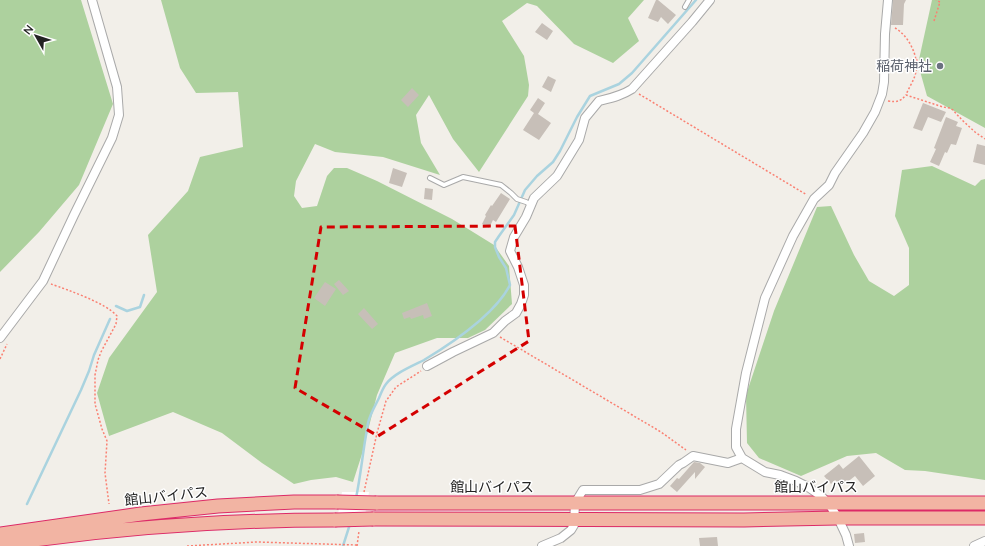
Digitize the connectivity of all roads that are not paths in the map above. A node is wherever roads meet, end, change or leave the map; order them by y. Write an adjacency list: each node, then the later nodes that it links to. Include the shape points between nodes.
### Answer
1 (92, 0): 8 (street, via 118,87 119,114 112,138 44,280)
2 (689, 0): 5 (lane)
3 (710, 0): 7 (street, via 632,89 599,101 585,118 579,140 557,176)
4 (888, 0): 10 (street, via 884,82 875,112 829,185 814,199 793,236 765,298 746,373 736,429 736,447)
5 (685, 7)
6 (430, 178): 7 (lane, via 444,185 463,177 501,185 517,199)
7 (528, 204): 9 (street, via 526,217 514,237 510,250 524,285 522,304 516,313 493,333)
8 (0, 338)
9 (427, 366)
10 (742, 458): 11 (street, via 728,463 693,456 659,484 640,490 584,490); 13 (street, via 765,472 780,475 808,487)
11 (575, 503): 13 (highway, 館山バイパス); 16 (street); 17 (highway, 館山バイパス, bridge, via 294,502 218,506)
12 (985, 503): 13 (highway, 館山バイパス)
13 (828, 504): 14 (street)
14 (838, 518): 15 (highway, 館山バイパス); 16 (highway, 館山バイパス); 21 (street)
15 (985, 518)
16 (575, 520): 19 (highway, 館山バイパス, bridge, via 223,522 148,527); 20 (street, via 567,534)
17 (0, 534)
18 (985, 541): 22 (street)
19 (0, 545)
20 (542, 546)
21 (849, 546)
22 (974, 546)

